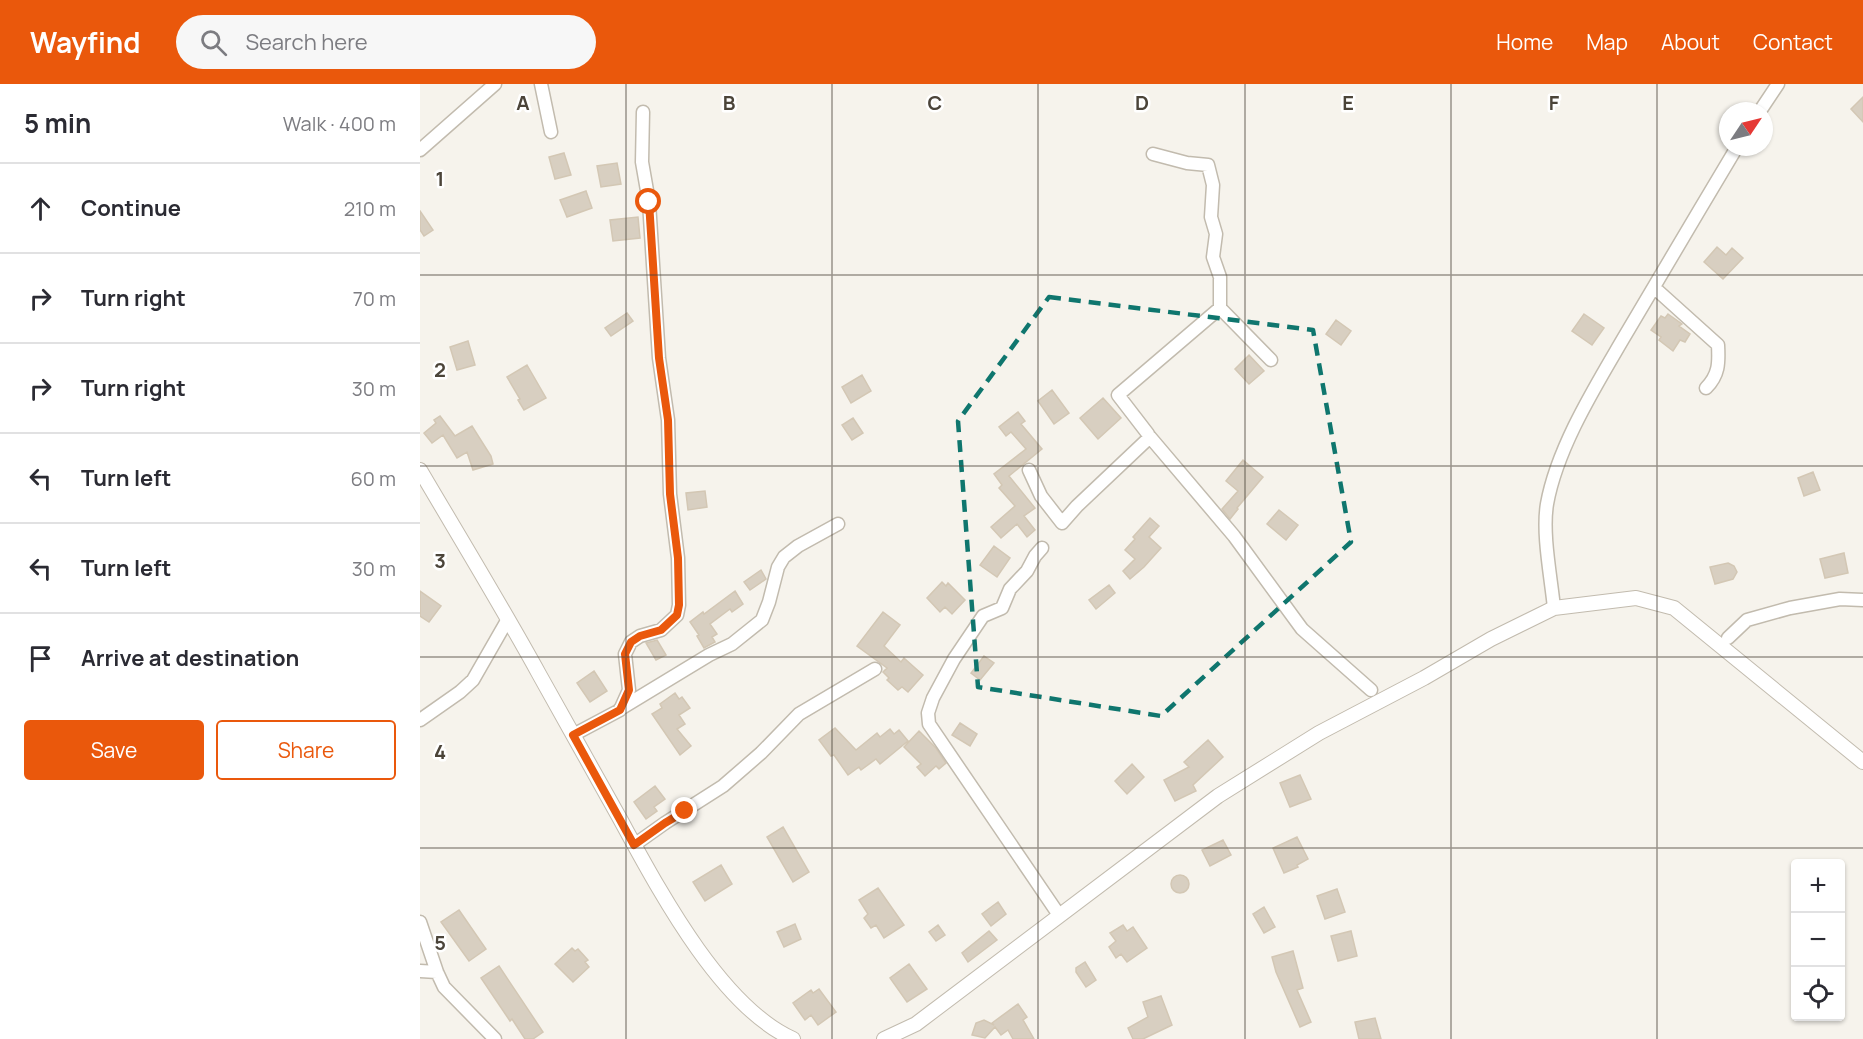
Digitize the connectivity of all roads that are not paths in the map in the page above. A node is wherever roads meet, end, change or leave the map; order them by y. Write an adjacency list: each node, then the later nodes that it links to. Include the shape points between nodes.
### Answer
1 (495, 84): 7 (street)
2 (541, 84): 6 (street)
3 (1778, 84): 4 (street)
4 (1766, 102)
5 (643, 112): 23 (street, via 642,162 668,420 679,605 677,615 661,630 631,642 625,654 629,690)
6 (551, 132)
7 (420, 150)
8 (1153, 154): 12 (street, via 1208,165 1213,185 1213,257 1220,277 1220,308 1118,395)
9 (1732, 156): 18 (street, via 1602,376 1562,456 1554,477 1546,530)
10 (1658, 291): 11 (street, via 1718,345 1719,366)
11 (1706, 388)
12 (1149, 434)
13 (420, 470): 19 (street)
14 (1029, 470): 22 (street, via 1041,496 1062,522 1150,437 1234,536 1302,629)
15 (838, 524): 23 (street, via 784,557 762,620 732,644)
16 (1042, 548): 28 (street, via 1010,589 1002,608 983,616 968,636 928,713 929,724)
17 (1863, 600): 20 (street, via 1840,599 1747,620)
18 (1554, 608): 26 (street, via 1636,597 1674,608); 28 (street, via 1271,762 1218,796)
19 (508, 619): 24 (street, via 473,680); 25 (street)
20 (1728, 638)
21 (875, 669): 27 (street, via 799,714 723,786)
22 (1371, 690)
23 (620, 710): 25 (street)
24 (420, 720)
25 (573, 735): 27 (street)
26 (1863, 762)
27 (634, 845): 34 (street, via 711,968 748,1008 779,1033)
28 (1059, 915): 32 (street)
29 (420, 922): 31 (street)
30 (420, 971): 31 (street)
31 (437, 972): 33 (street, via 444,987)
32 (897, 1035): 35 (street)
33 (495, 1039)
34 (793, 1039)
35 (884, 1039)

